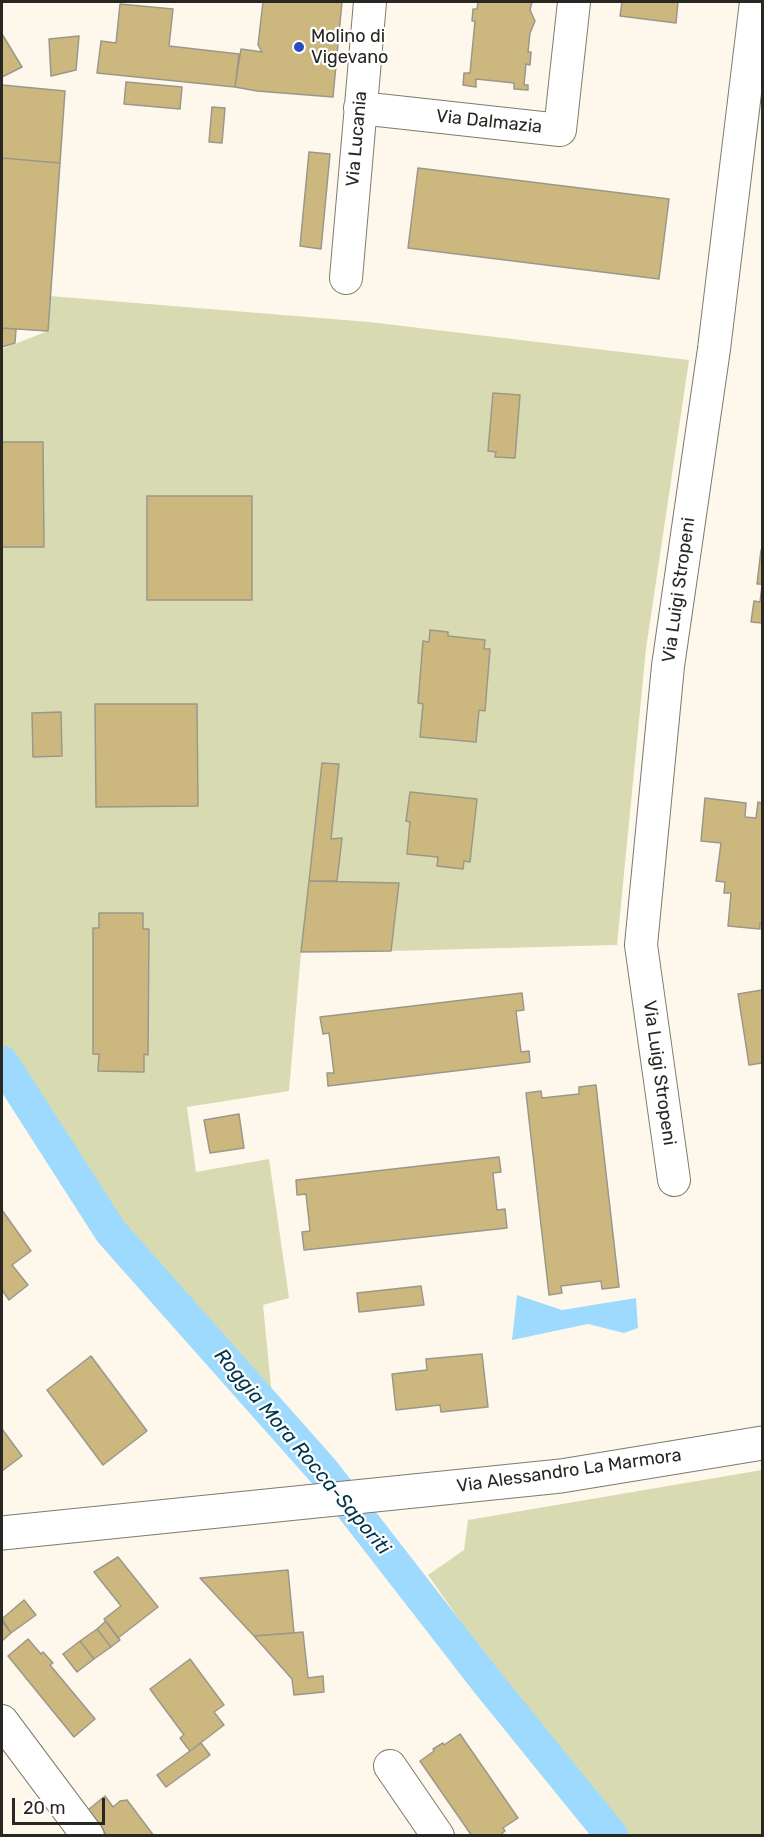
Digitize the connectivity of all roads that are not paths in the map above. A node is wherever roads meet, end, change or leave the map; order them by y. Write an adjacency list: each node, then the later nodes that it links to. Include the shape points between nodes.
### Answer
1 (370, 2): 4 (street, Via Lucania)
2 (574, 2): 4 (street, Via Dalmazia, via 560,130)
3 (756, 2): 6 (street, Via Luigi Stropeni, via 714,349 668,666 641,945)
4 (360, 108): 5 (street, Via Lucania)
5 (346, 278)
6 (674, 1180)
7 (762, 1443): 8 (street, Via Alessandro La Marmora, via 561,1476)
8 (2, 1533)
9 (2, 1721): 11 (street)
10 (390, 1766): 12 (street)
11 (88, 1836)
12 (438, 1836)

